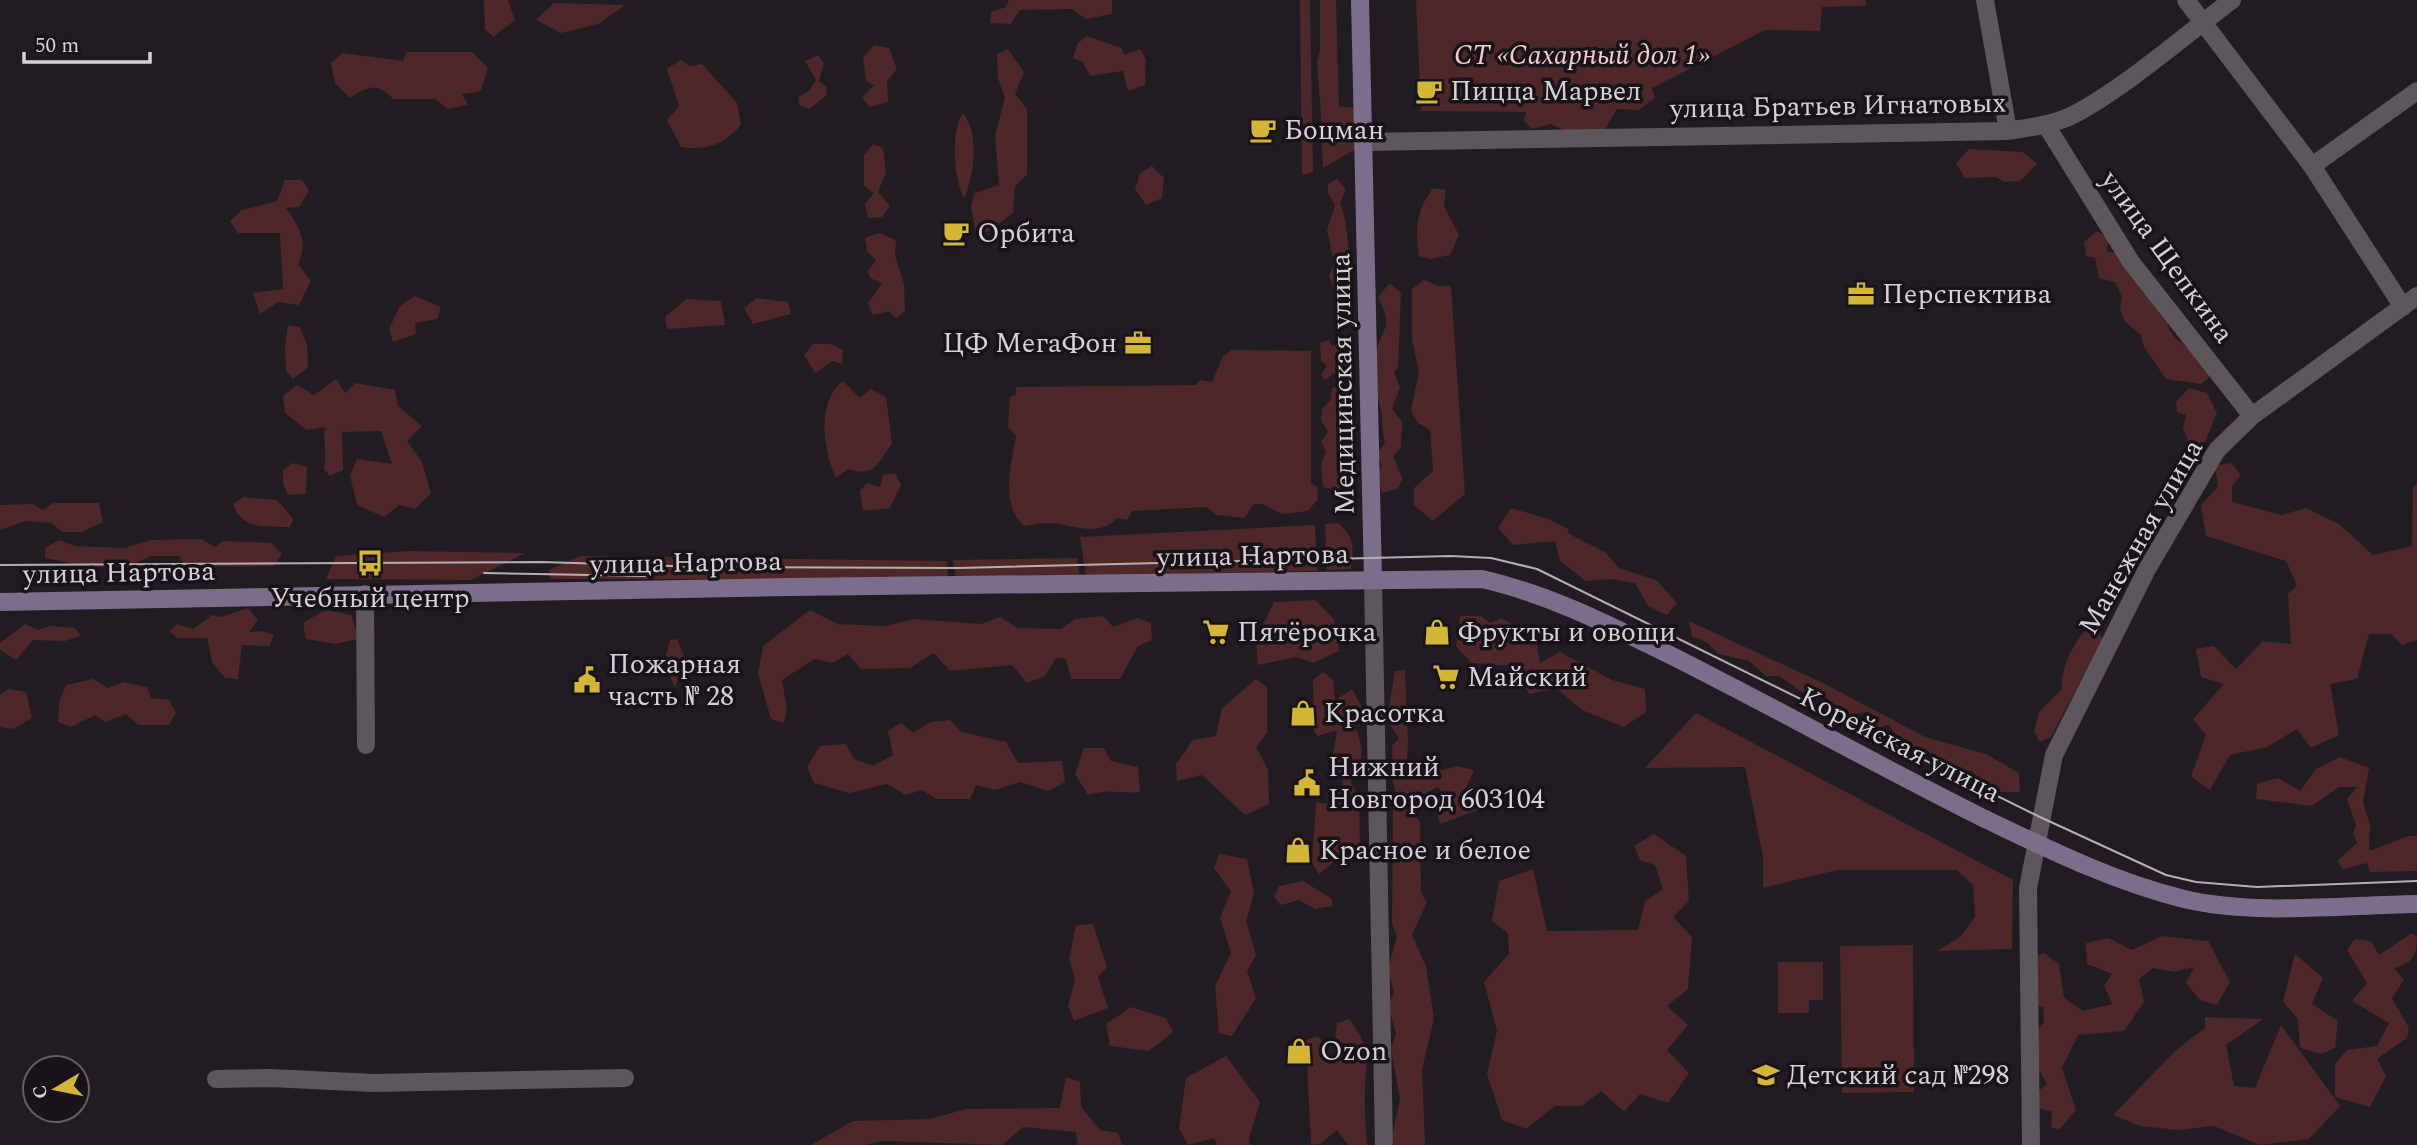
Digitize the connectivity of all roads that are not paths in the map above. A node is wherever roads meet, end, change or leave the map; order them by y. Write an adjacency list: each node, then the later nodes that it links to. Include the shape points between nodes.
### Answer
1 (1360, 0): 9 (street, Медицинская улица)
2 (1985, 0): 8 (street)
3 (2186, 0): 5 (street)
4 (2232, 0): 5 (street, улица Братьев Игнатовых)
5 (2202, 23): 7 (street, улица Братьев Игнатовых, via 2100,98 2074,115); 10 (street)
6 (2417, 91): 10 (street)
7 (2046, 125): 8 (street, улица Братьев Игнатовых); 12 (street, улица Щепкина, via 2131,262)
8 (2008, 131): 9 (street, улица Братьев Игнатовых)
9 (1364, 142): 13 (street, Медицинская улица)
10 (2312, 166): 11 (street)
11 (2410, 302): 12 (street, Манежная улица)
12 (2252, 416): 17 (street, Манежная улица, via 2217,450 2179,511 2060,743 2042,804)
13 (1373, 580): 14 (street, улица Нартова); 17 (street, Корейская улица, via 1482,579 1522,588 1578,610); 21 (street, Медицинская улица)
14 (365, 594): 15 (street, улица Нартова); 16 (street)
15 (0, 602)
16 (366, 745)
17 (2038, 844): 18 (street, Корейская улица, via 2140,887 2188,900 2244,907); 22 (street, Манежная улица, via 2028,888 2026,936)
18 (2417, 904)
19 (625, 1078): 20 (street, via 374,1083)
20 (216, 1079)
21 (1384, 1145)
22 (2031, 1145)

